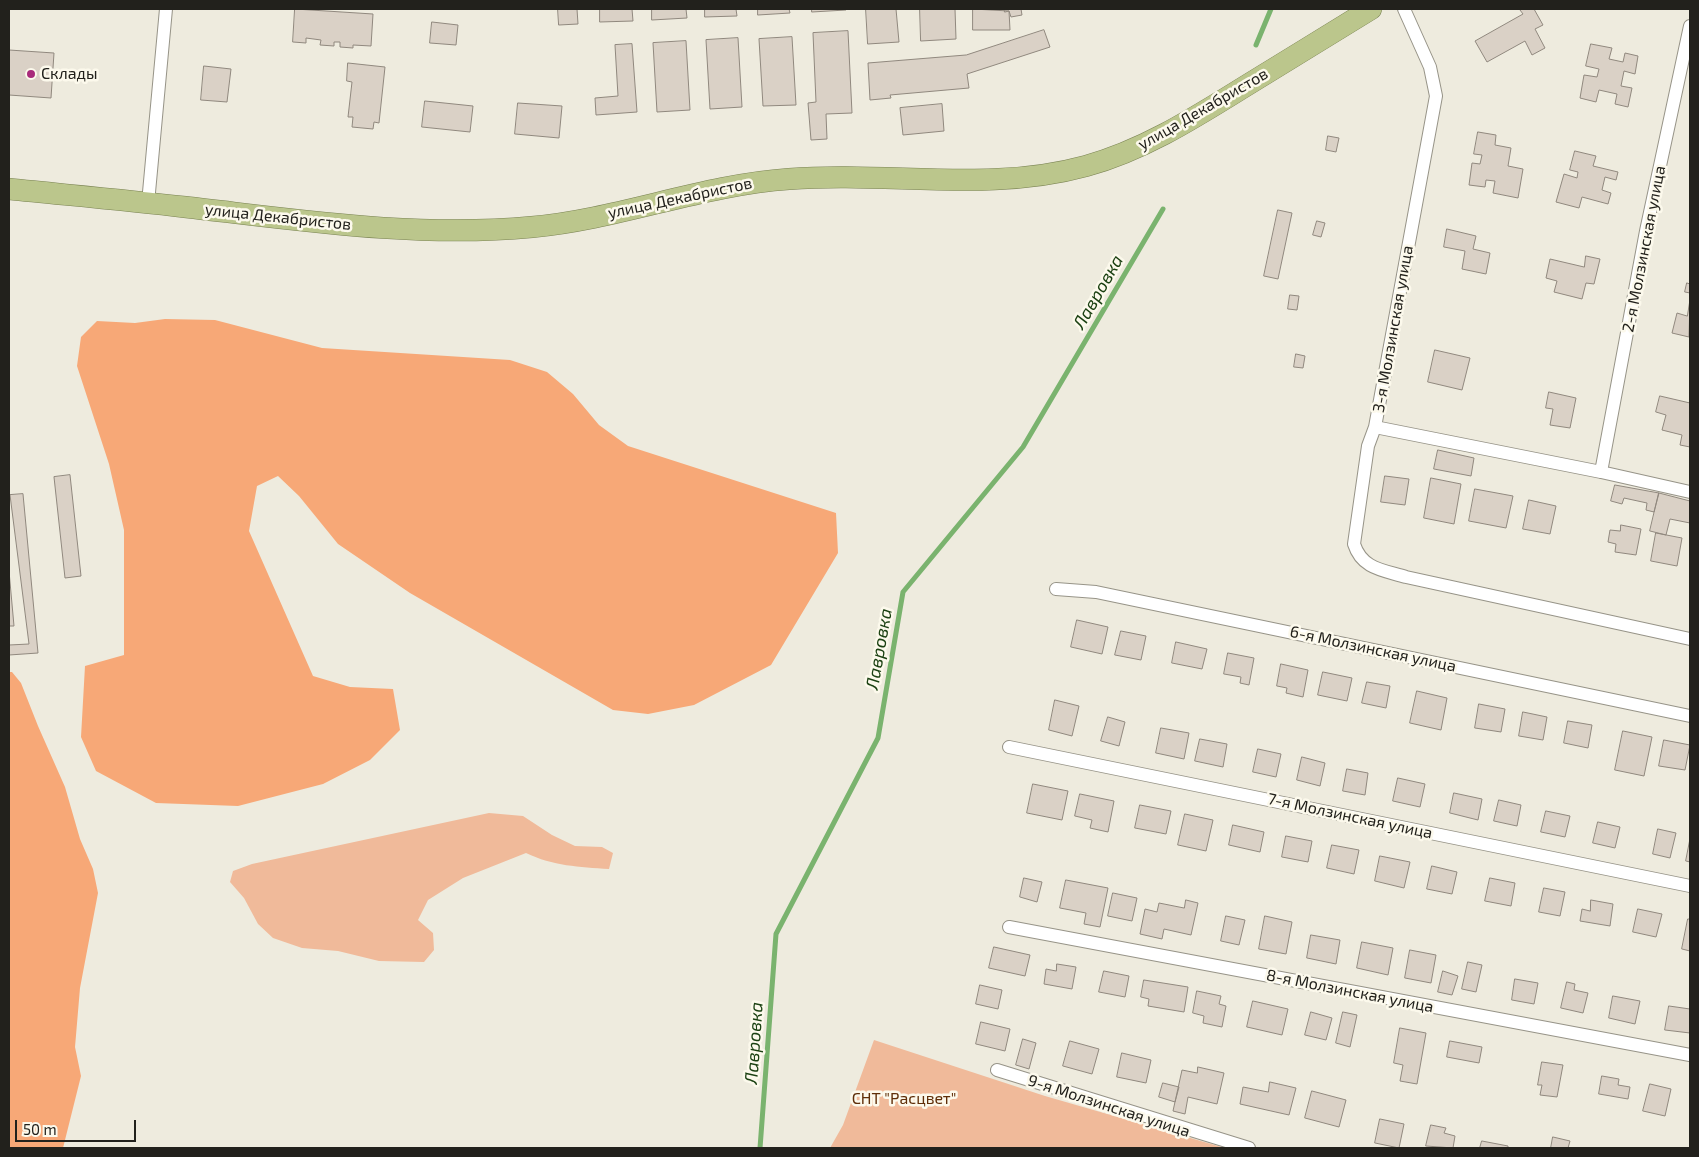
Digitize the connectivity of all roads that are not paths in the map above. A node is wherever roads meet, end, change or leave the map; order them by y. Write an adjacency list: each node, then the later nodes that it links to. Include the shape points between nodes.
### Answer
1 (166, 9): 6 (street)
2 (1371, 9): 6 (highway, улица Декабристов, via 1160,137 1086,166 1034,177 991,181 845,177 790,179 730,186 535,227 490,230 317,224)
3 (1404, 9): 7 (street, 3-я Молзинская улица, via 1430,67 1436,96)
4 (1690, 26): 8 (street, 2-я Молзинская улица, via 1646,231)
5 (9, 188): 6 (highway, улица Декабристов)
6 (148, 203)
7 (1376, 426): 8 (street, 3-я Молзинская улица); 11 (street, via 1368,446 1354,544 1358,557 1372,567)
8 (1601, 472): 9 (street, 3-я Молзинская улица)
9 (1690, 492)
10 (1056, 589): 12 (street, 6-я Молзинская улица, via 1096,592)
11 (1690, 639)
12 (1690, 716)
13 (1009, 747): 14 (street, 7-я Молзинская улица)
14 (1690, 886)
15 (1009, 927): 16 (street, 8-я Молзинская улица)
16 (1690, 1055)
17 (997, 1070): 18 (street, 9-я Молзинская улица)
18 (1249, 1148)

